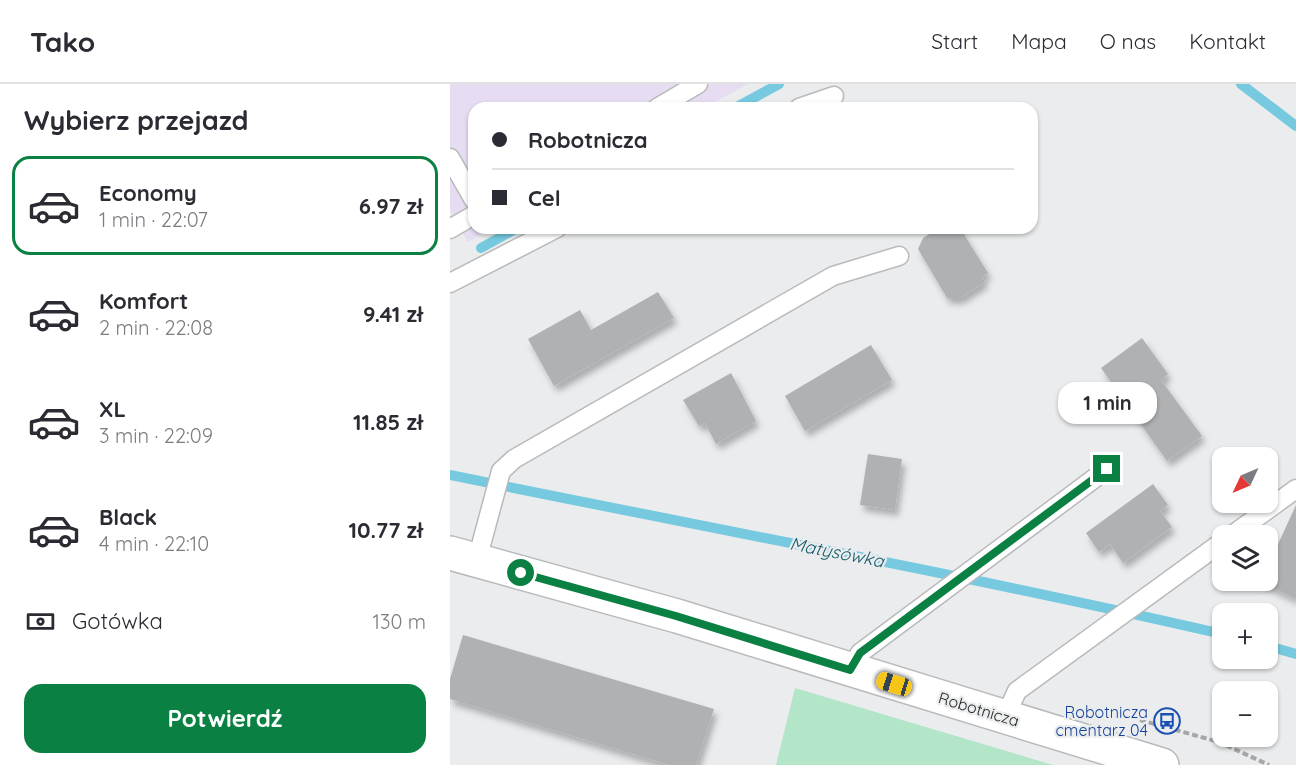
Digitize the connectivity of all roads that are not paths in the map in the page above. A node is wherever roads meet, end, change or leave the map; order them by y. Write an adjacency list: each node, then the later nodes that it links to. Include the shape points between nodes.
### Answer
1 (698, 84): 3 (lane)
2 (834, 96): 4 (lane)
3 (667, 102)
4 (817, 102)
5 (450, 158): 6 (lane)
6 (468, 190)
7 (468, 218): 8 (lane)
8 (450, 229)
9 (545, 234): 11 (lane)
10 (899, 256): 16 (lane, via 833,276 514,459 501,471)
11 (450, 283)
12 (1107, 469): 17 (lane, via 860,653)
13 (1296, 489): 14 (lane)
14 (1246, 525)
15 (1212, 549): 18 (lane, via 1017,691)
16 (463, 557): 17 (street, Robotnicza, via 676,616)
17 (850, 670): 18 (street, Robotnicza)
18 (1005, 717): 19 (street, Robotnicza)
19 (1162, 765)

